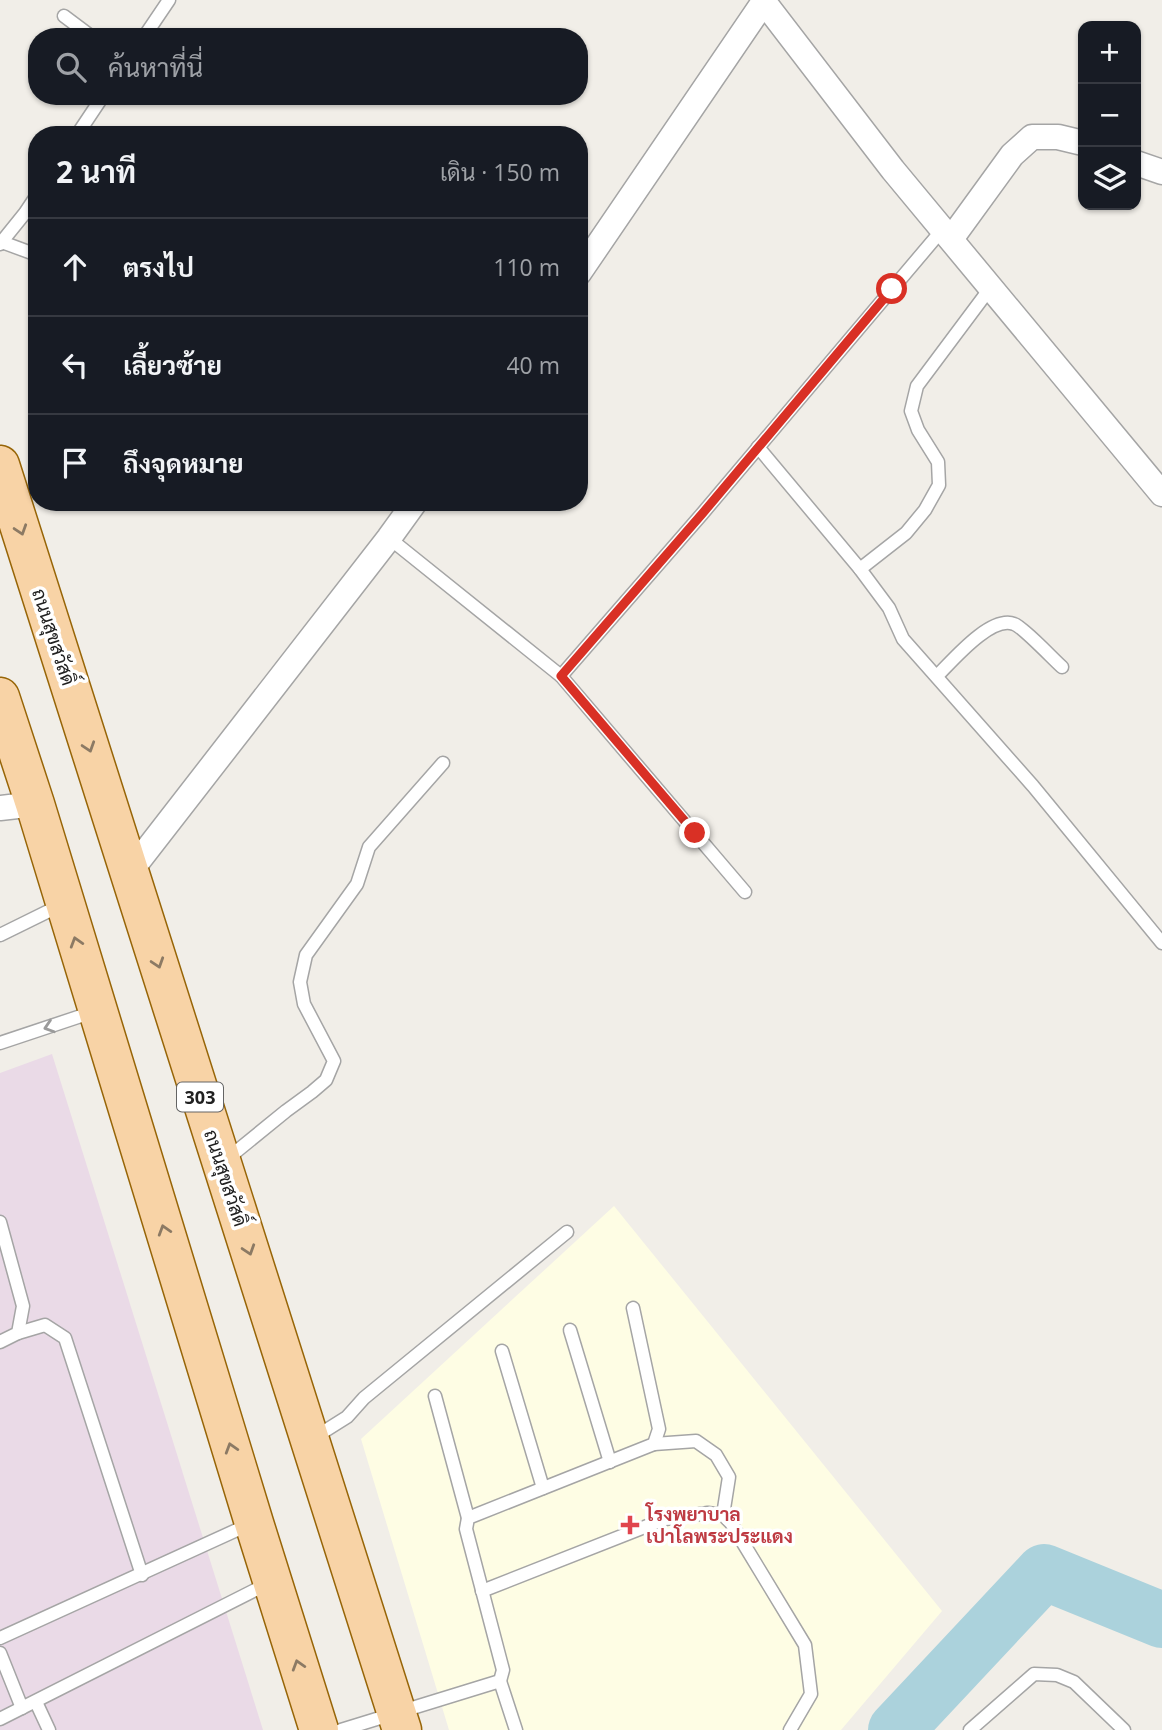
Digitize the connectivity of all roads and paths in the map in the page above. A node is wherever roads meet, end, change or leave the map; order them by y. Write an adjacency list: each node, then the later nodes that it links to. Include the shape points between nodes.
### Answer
1 (169, 0): 5 (lane)
2 (765, 1): 12 (street); 15 (street)
3 (64, 16): 4 (lane)
4 (80, 28)
5 (150, 28)
6 (97, 105): 7 (lane)
7 (84, 126)
8 (1078, 142): 12 (street, via 1058,136 1032,137)
9 (1141, 165): 10 (street)
10 (1162, 172)
11 (28, 207): 13 (lane)
12 (946, 234): 16 (street); 17 (lane)
13 (1, 243): 14 (lane)
14 (28, 252)
15 (588, 260)
16 (991, 288): 19 (street); 22 (lane, via 917,386 911,411 938,462 939,485 906,533)
17 (758, 447): 22 (lane); 24 (lane)
18 (0, 465): 29 (main road, ถนนสุขสวัสดิ์ / 303, one-way to 29)
19 (1162, 494)
20 (409, 511): 21 (street)
21 (390, 538): 24 (lane); 29 (street)
22 (860, 569): 25 (lane, via 889,608 903,639)
23 (1062, 667): 25 (lane, via 1016,624 1003,622 985,630)
24 (561, 676): 30 (lane)
25 (937, 676): 33 (lane)
26 (0, 697): 28 (main road)
27 (443, 763): 36 (lane, via 369,847 357,884 306,955 300,982 304,1004 334,1061 326,1080)
28 (17, 806): 31 (main road)
29 (129, 873): 36 (main road, ถนนสุขสวัสดิ์ / 303, one-way to 36)
30 (745, 892)
31 (64, 904): 32 (lane); 34 (main road, one-way to 31)
32 (0, 934)
33 (1162, 943)
34 (97, 1011): 35 (lane, one-way to 35); 51 (main road, one-way to 34)
35 (0, 1044)
36 (222, 1164): 45 (main road, ถนนสุขสวัสดิ์ / 303, one-way to 45)
37 (0, 1222): 41 (lane, via 23,1306)
38 (567, 1232): 45 (lane, via 346,1417)
39 (633, 1308): 46 (lane, via 659,1429)
40 (570, 1330): 47 (lane)
41 (18, 1333): 42 (lane); 52 (lane, via 45,1325 65,1338)
42 (0, 1342)
43 (502, 1351): 48 (lane)
44 (435, 1396): 50 (lane)
45 (310, 1440): 61 (main road, ถนนสุขสวัสดิ์ / 303)
46 (654, 1444): 47 (lane); 49 (lane, via 696,1441 716,1455 729,1477)
47 (610, 1462): 48 (lane)
48 (543, 1488): 50 (lane)
49 (723, 1515): 54 (lane, via 665,1519); 66 (lane, via 805,1645 811,1695)
50 (468, 1518): 54 (lane, via 466,1529)
51 (254, 1523): 52 (lane); 53 (main road)
52 (142, 1575): 55 (lane)
53 (272, 1581): 58 (lane); 63 (main road, one-way to 53)
54 (482, 1591): 57 (lane, via 503,1670)
55 (0, 1638)
56 (0, 1653): 59 (lane)
57 (500, 1681): 61 (lane); 65 (lane)
58 (36, 1702): 59 (lane); 62 (lane)
59 (22, 1708): 60 (lane)
60 (0, 1719)
61 (400, 1722): 64 (lane)
62 (49, 1730)
63 (319, 1730)
64 (341, 1730)
65 (516, 1730)
66 (790, 1730)
67 (970, 1730): 68 (lane, via 1034,1674 1057,1675 1074,1682)
68 (1124, 1730)

